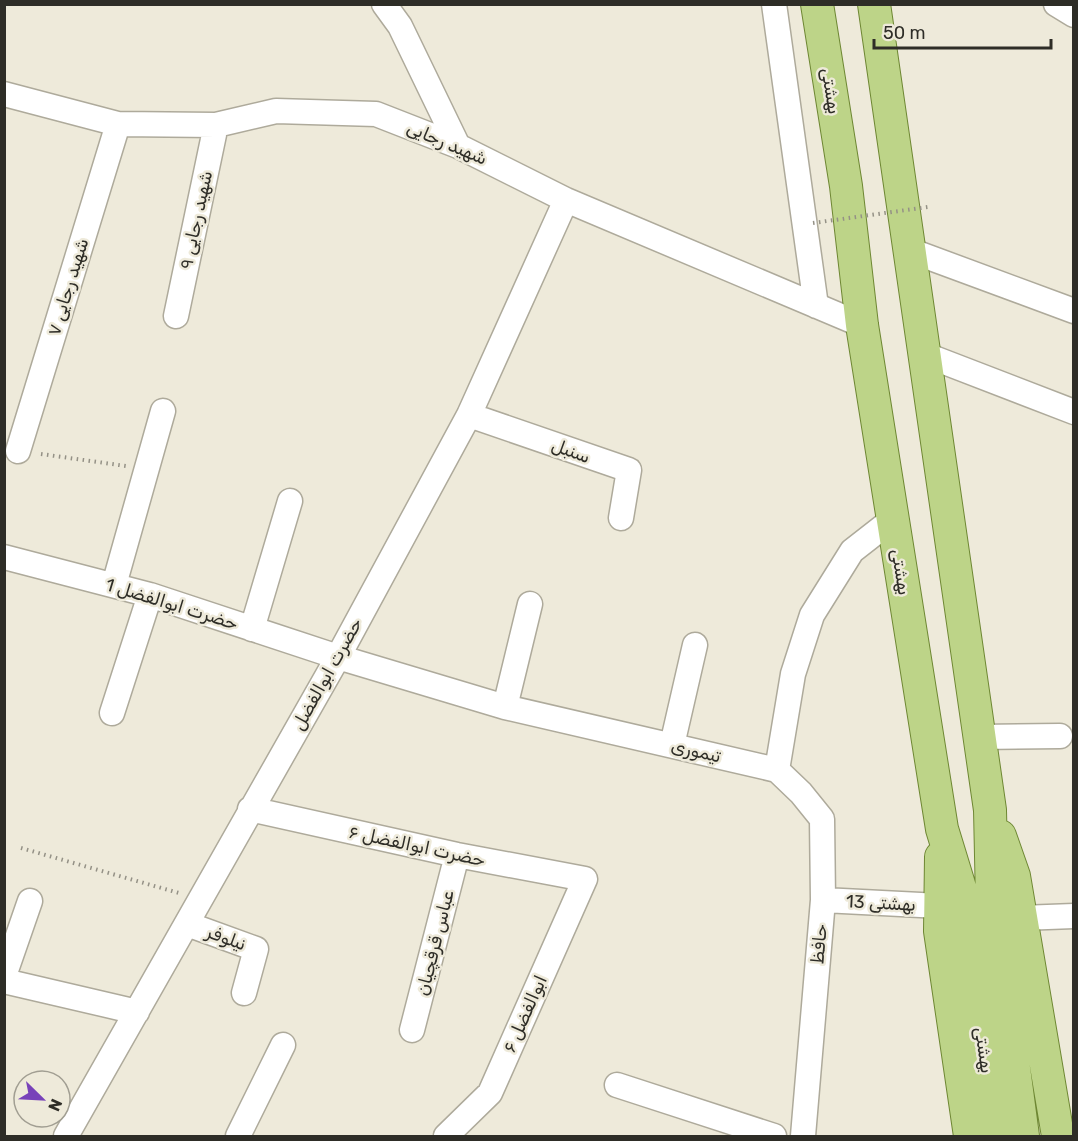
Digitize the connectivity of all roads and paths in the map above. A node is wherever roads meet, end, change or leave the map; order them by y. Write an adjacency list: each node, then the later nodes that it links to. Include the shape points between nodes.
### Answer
1 (384, 4): 10 (street, via 400,26)
2 (774, 4): 15 (street)
3 (817, 4): 18 (main road, بهشتی, via 846,186)
4 (874, 4): 14 (main road, بهشتی)
5 (1056, 4): 6 (street)
6 (1074, 15)
7 (4, 94): 8 (street, شهید رجایی)
8 (118, 123): 9 (street, شهید رجایی); 23 (street, شهید رجایی ۷)
9 (216, 124): 10 (street, شهید رجایی, via 276,111 376,114); 17 (street, شهید رجایی ۹)
10 (458, 146): 11 (street, شهید رجایی)
11 (566, 200): 15 (street, شهید رجایی); 22 (street, حضرت ابوالفضل)
12 (928, 207): 13 (path, bridge)
13 (813, 223)
14 (909, 250): 16 (street); 19 (main road, بهشتی)
15 (816, 306): 18 (street, شهید رجایی)
16 (1074, 312)
17 (176, 316)
18 (862, 325): 27 (main road, بهشتی)
19 (926, 355): 21 (street); 37 (main road, بهشتی)
20 (163, 411): 24 (street)
21 (1074, 412)
22 (469, 415): 26 (street, سنبل, via 628,470); 34 (street, حضرت ابوالفضل)
23 (18, 451): 24 (path)
24 (147, 469): 29 (street)
25 (290, 501): 32 (street)
26 (621, 518)
27 (893, 519): 40 (street, via 852,551 812,615 793,674); 43 (main road, بهشتی)
28 (4, 557): 29 (street, حضرت ابوالفضل 1)
29 (114, 585): 30 (street, حضرت ابوالفضل 1)
30 (150, 595): 32 (street, حضرت ابوالفضل 1); 36 (street)
31 (530, 604): 35 (street)
32 (252, 628): 34 (street, حضرت ابوالفضل 1)
33 (695, 645): 39 (street)
34 (338, 657): 35 (street, تیموری); 41 (street, حضرت ابوالفضل)
35 (505, 707): 39 (street, تیموری)
36 (112, 713)
37 (980, 736): 38 (street); 42 (main road, بهشتی)
38 (1060, 736)
39 (672, 746): 40 (street, تیموری)
40 (777, 770): 48 (street, حافظ, via 822,819)
41 (250, 810): 45 (street, حضرت ابوالفضل ۶); 47 (street, حضرت ابوالفضل)
42 (990, 810): 52 (main road, via 1014,876); 68 (main road, بهشتی, via 992,902)
43 (942, 829): 50 (main road); 67 (main road, بهشتی, via 964,901)
44 (21, 848): 47 (path)
45 (457, 855): 46 (street, حضرت ابوالفضل ۶); 58 (street, عباس قرقچیان)
46 (585, 879): 63 (street, ابوالفضل ۶, via 490,1093)
47 (201, 900): 53 (street, حضرت ابوالفضل)
48 (823, 900): 50 (street, بهشتی 13); 65 (street, حافظ)
49 (30, 901): 54 (street)
50 (940, 906): 66 (main road, via 940,931)
51 (1074, 916): 52 (street)
52 (1021, 918): 69 (main road)
53 (187, 924): 56 (street, نیلوفر, via 256,949); 57 (street, حضرت ابوالفضل)
54 (4, 976)
55 (4, 981): 57 (street)
56 (244, 993)
57 (137, 1012): 61 (street, حضرت ابوالفضل)
58 (412, 1030)
59 (283, 1045): 62 (street)
60 (617, 1085): 64 (street)
61 (66, 1137)
62 (238, 1137)
63 (446, 1137)
64 (774, 1137)
65 (803, 1137)
66 (970, 1137)
67 (996, 1137)
68 (1023, 1137)
69 (1058, 1137)

